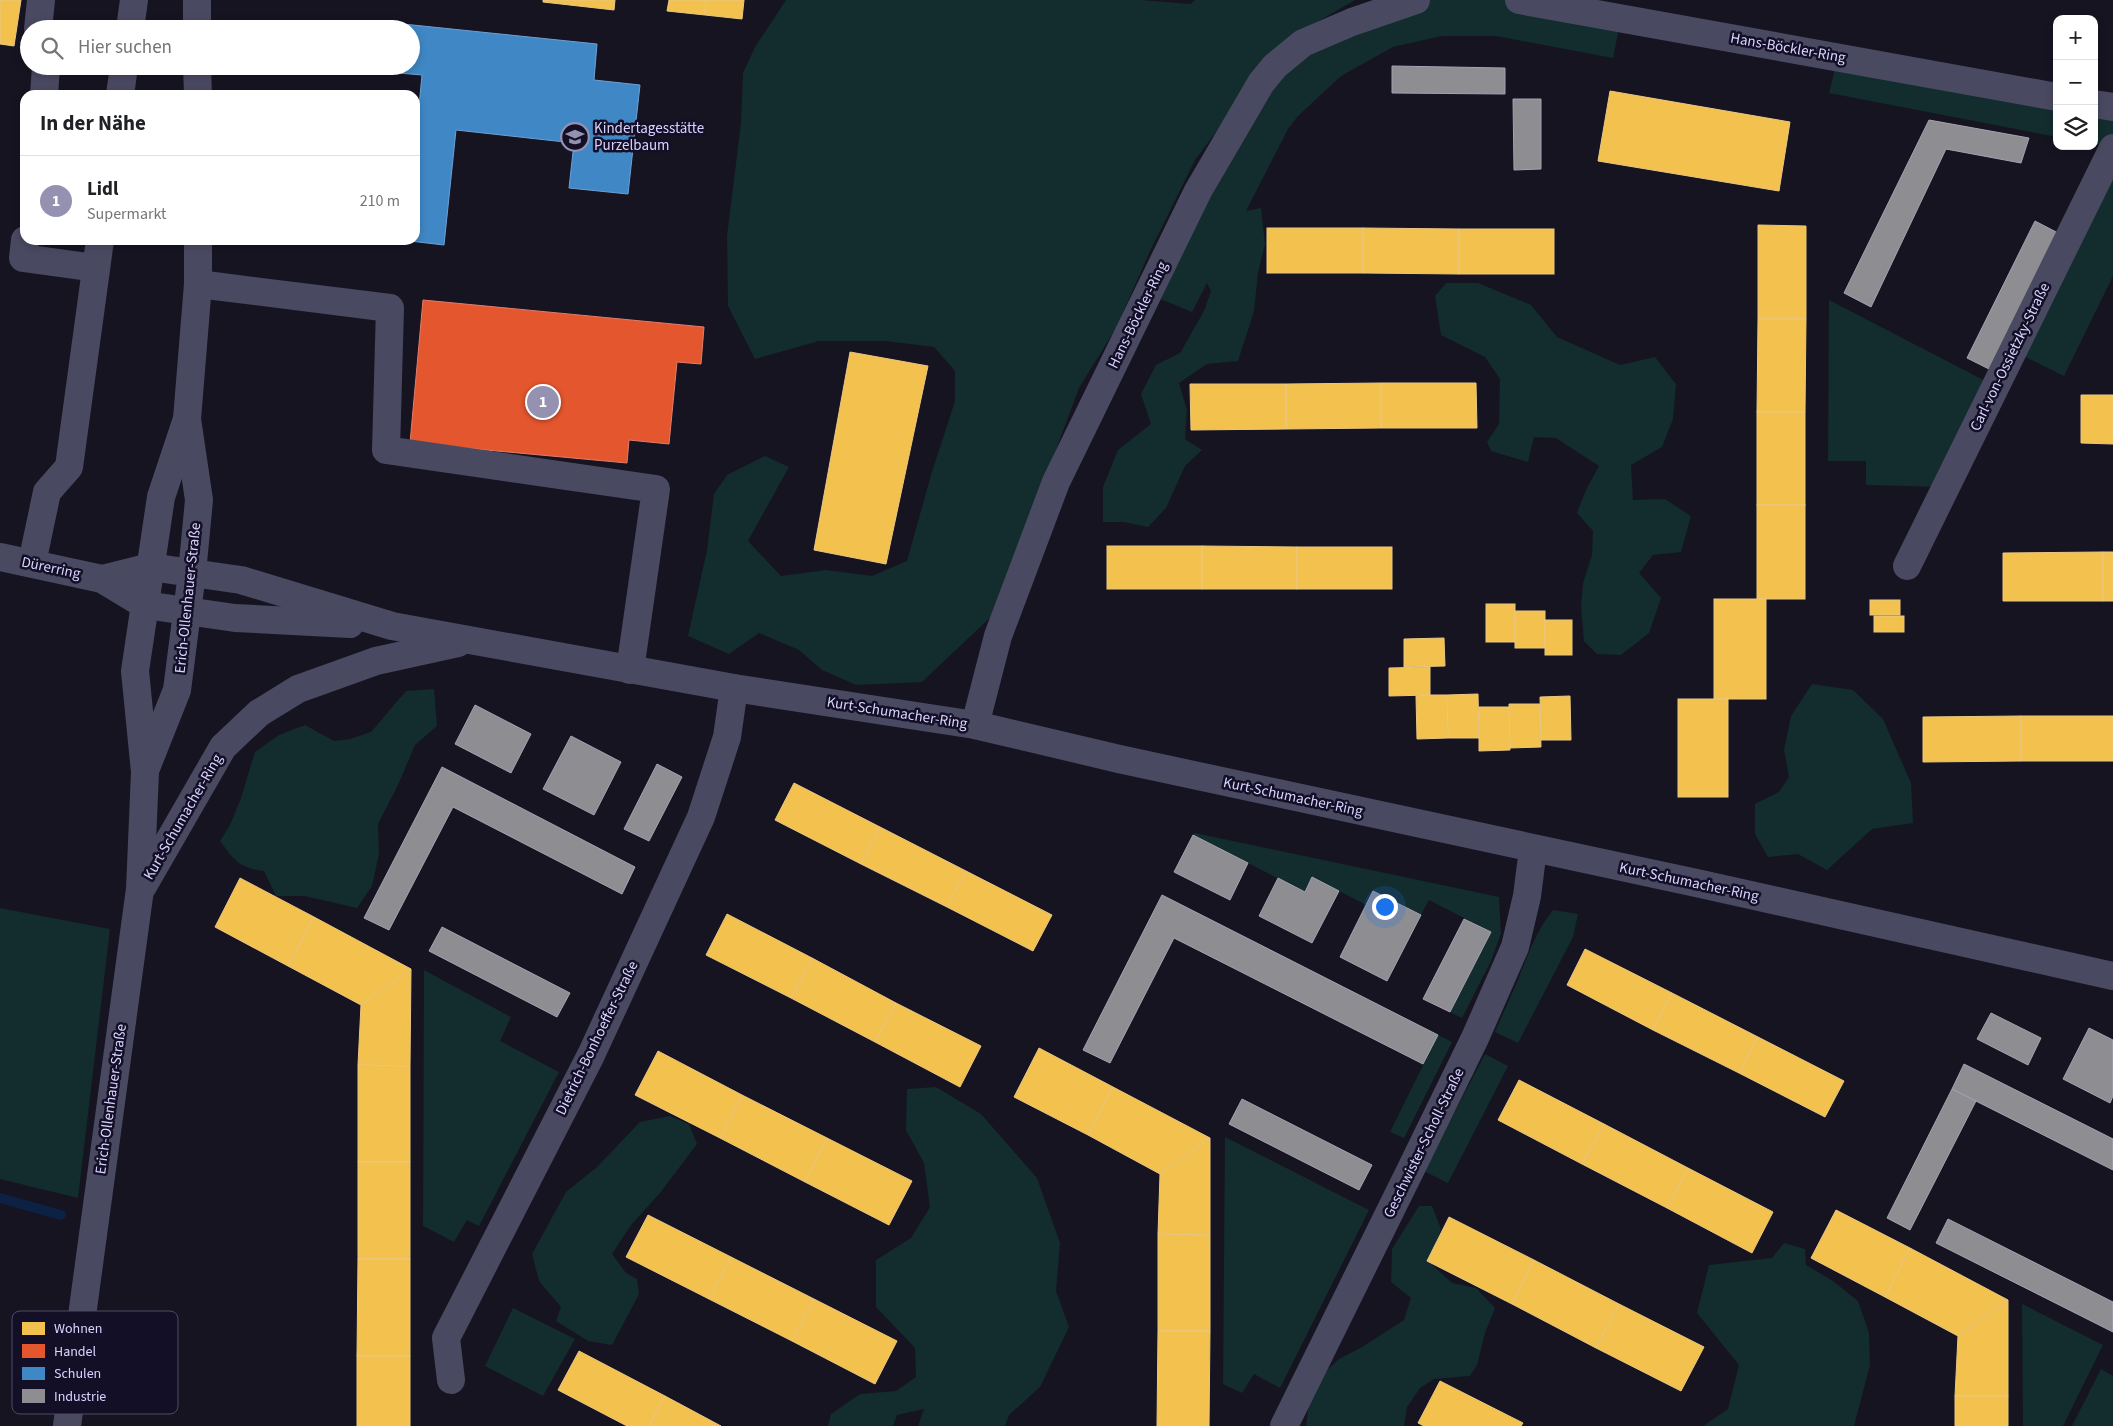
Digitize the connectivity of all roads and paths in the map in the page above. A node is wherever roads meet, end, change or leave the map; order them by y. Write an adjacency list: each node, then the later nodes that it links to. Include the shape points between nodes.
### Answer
1 (42, 0): 6 (street)
2 (134, 0): 7 (street)
3 (197, 0): 8 (street)
4 (1416, 0): 37 (street, Hans-Böckler-Ring, via 1303,43 1275,66 1262,83 1198,191 1056,482 998,636)
5 (1519, 0): 15 (street, Hans-Böckler-Ring)
6 (39, 20)
7 (131, 20)
8 (197, 20)
9 (47, 75): 12 (street)
10 (123, 75): 13 (street)
11 (197, 75): 14 (street)
12 (45, 90)
13 (121, 90)
14 (198, 90)
15 (2053, 96)
16 (2098, 105): 17 (street)
17 (2113, 107)
18 (2113, 148): 28 (street, Carl-von-Ossietzky-Straße)
19 (24, 245): 22 (street, via 23,258)
20 (99, 245): 22 (street)
21 (198, 245): 23 (street, Erich-Ollenhauer-Straße)
22 (96, 268): 26 (street, via 69,467 47,492)
23 (198, 284): 24 (street, Erich-Ollenhauer-Straße); 35 (street, via 390,308 386,450 656,489)
24 (187, 418): 27 (street, Erich-Ollenhauer-Straße, via 161,497); 29 (street, Erich-Ollenhauer-Straße, via 199,500)
25 (0, 557): 26 (street, Dürerring)
26 (32, 563): 30 (street, Dürerring)
27 (150, 566): 29 (street, Kurt-Schumacher-Ring); 30 (street, Dürerring); 31 (street, Erich-Ollenhauer-Straße)
28 (1907, 566)
29 (192, 573): 32 (street, Erich-Ollenhauer-Straße); 33 (street, Kurt-Schumacher-Ring, via 241,580)
30 (102, 579): 31 (street, Dürerring)
31 (145, 605): 32 (street, Dürerring); 38 (street, Erich-Ollenhauer-Straße, via 135,671)
32 (188, 612): 33 (street, Kurt-Schumacher-Ring, via 236,618); 38 (street, Erich-Ollenhauer-Straße, via 177,690)
33 (392, 626): 34 (street, Kurt-Schumacher-Ring)
34 (469, 640): 35 (street, Kurt-Schumacher-Ring); 40 (street, Kurt-Schumacher-Ring, via 376,661 298,689 259,714 223,747)
35 (630, 670): 36 (street, Kurt-Schumacher-Ring)
36 (734, 688): 37 (street, Kurt-Schumacher-Ring); 43 (street, Dietrich-Bonhoeffer-Straße, via 727,737 702,817 591,1055 446,1338)
37 (975, 725): 39 (street, Kurt-Schumacher-Ring, via 1119,760)
38 (145, 772): 40 (street, Erich-Ollenhauer-Straße)
39 (1533, 849): 41 (street, Kurt-Schumacher-Ring); 44 (street, Geschwister-Scholl-Straße, via 1516,947 1450,1090)
40 (140, 889): 42 (street, Erich-Ollenhauer-Straße)
41 (2113, 976)
42 (83, 1311)
43 (451, 1380)
44 (1284, 1426)

